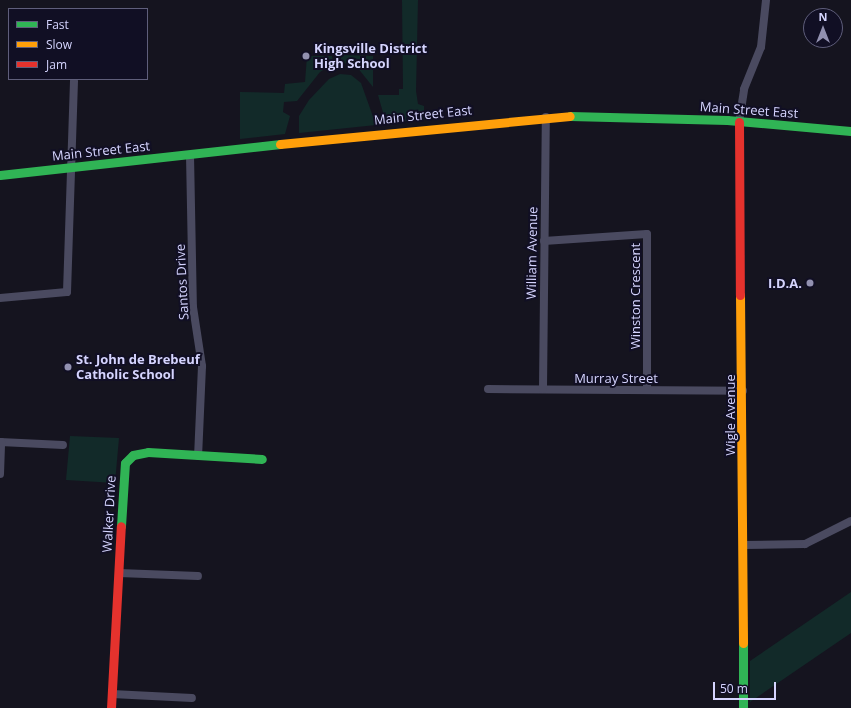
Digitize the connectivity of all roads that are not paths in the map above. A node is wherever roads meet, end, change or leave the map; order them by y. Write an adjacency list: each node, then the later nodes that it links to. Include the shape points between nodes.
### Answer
1 (766, 0): 4 (street, via 762,42 744,89)
2 (74, 81): 7 (street)
3 (546, 117): 4 (street, Main Street East, via 644,116); 6 (street, Main Street East); 9 (street, William Avenue)
4 (739, 122): 5 (street, Main Street East); 14 (street, Wigle Avenue)
5 (851, 131)
6 (190, 155): 7 (street, Main Street East); 17 (street, Santos Drive, via 193,307 202,366)
7 (72, 168): 8 (street, Main Street East); 10 (street, via 67,292)
8 (0, 175)
9 (544, 241): 12 (street, William Avenue); 13 (street, Winston Crescent, via 647,234)
10 (0, 298)
11 (488, 389): 12 (street, Murray Street)
12 (543, 389): 13 (street, Murray Street)
13 (646, 390): 14 (street, Murray Street)
14 (743, 391): 21 (street, Wigle Avenue)
15 (1, 442): 16 (street); 19 (street)
16 (63, 445)
17 (198, 456): 18 (street, Walker Drive); 22 (street, Walker Drive, via 148,452 128,458 125,463)
18 (262, 459)
19 (0, 474)
20 (851, 521): 21 (street, via 806,544)
21 (743, 545): 27 (street, Wigle Avenue)
22 (120, 573): 23 (street); 24 (street, Walker Drive)
23 (198, 576)
24 (112, 694): 25 (street); 26 (street, Walker Drive)
25 (192, 698)
26 (111, 708)
27 (743, 708)

